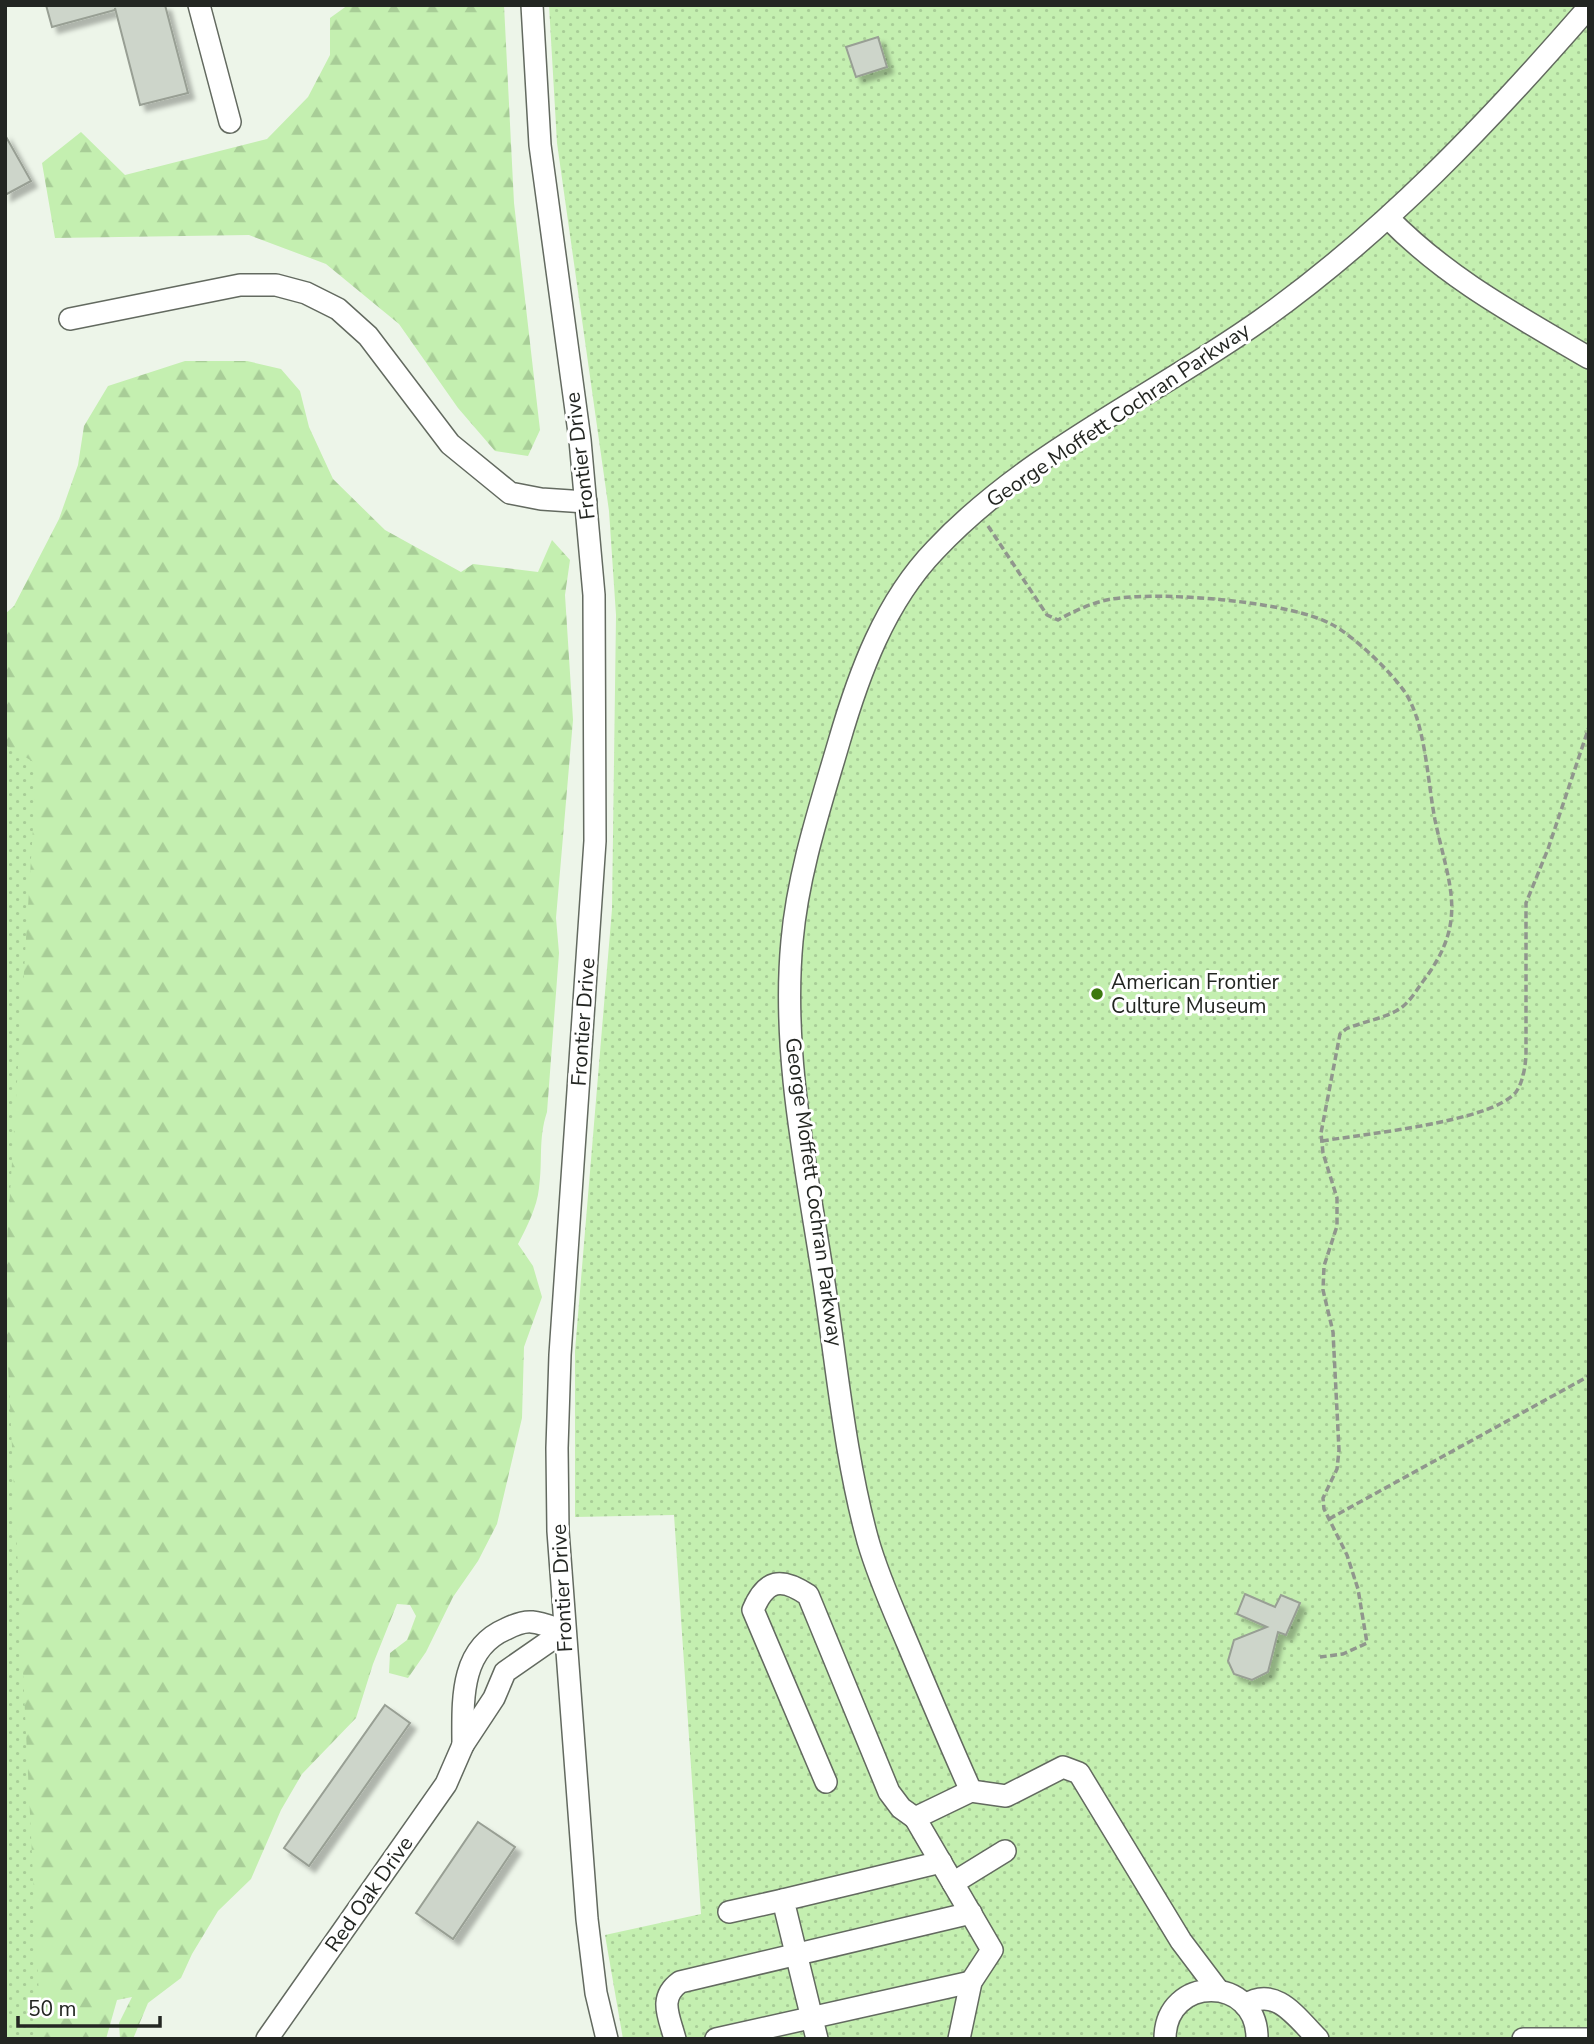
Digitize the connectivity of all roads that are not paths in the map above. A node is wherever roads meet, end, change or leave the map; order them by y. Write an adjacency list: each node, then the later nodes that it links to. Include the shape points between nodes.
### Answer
1 (199, 5): 4 (street)
2 (531, 5): 8 (street, Frontier Drive, via 543,180)
3 (1589, 7): 5 (street, George Moffett Cochran Parkway, via 1464,146)
4 (230, 122)
5 (1388, 218): 7 (street, via 1422,253 1464,284); 12 (street, George Moffett Cochran Parkway, via 1266,317 1041,461 976,510 916,571 867,659 815,824 795,909 791,1023 799,1112 854,1478 883,1584)
6 (70, 319): 8 (street, via 240,285 276,285 306,293 338,309 368,336 450,444 510,493)
7 (1589, 358)
8 (586, 502): 9 (street, Frontier Drive, via 594,595 596,802 559,1368 558,1531)
9 (564, 1630): 10 (street, Red Oak Drive, via 512,1665); 10 (street, Red Oak Drive, via 531,1622 500,1631 485,1643 463,1691); 27 (street, Frontier Drive, via 589,1940)
10 (463, 1745): 26 (street, Red Oak Drive, via 446,1784)
11 (826, 1782): 13 (street, via 753,1609 761,1591 774,1583 792,1584 808,1595 889,1792)
12 (971, 1791): 13 (street); 22 (street, via 1006,1796 1061,1767 1075,1770 1181,1941)
13 (915, 1818): 15 (street)
14 (1005, 1851): 16 (street)
15 (941, 1862): 16 (street); 17 (street)
16 (953, 1883): 19 (street)
17 (783, 1900): 18 (street); 20 (street)
18 (729, 1912)
19 (971, 1913): 20 (street); 21 (street, via 992,1950)
20 (798, 1954): 24 (street); 28 (street, via 680,1982 669,1989 665,2002)
21 (971, 1982): 24 (street); 31 (street)
22 (1218, 1990): 23 (street); 25 (street, via 1187,1996 1175,2007)
23 (1245, 2006): 33 (street); 34 (street, via 1258,1997 1268,1997)
24 (812, 2016): 29 (street); 30 (street)
25 (1166, 2030): 32 (street)
26 (267, 2039)
27 (607, 2039)
28 (674, 2039)
29 (716, 2039)
30 (817, 2039)
31 (959, 2039)
32 (1152, 2039)
33 (1256, 2039)
34 (1318, 2039)
35 (1523, 2039): 36 (street)
36 (1588, 2039)

